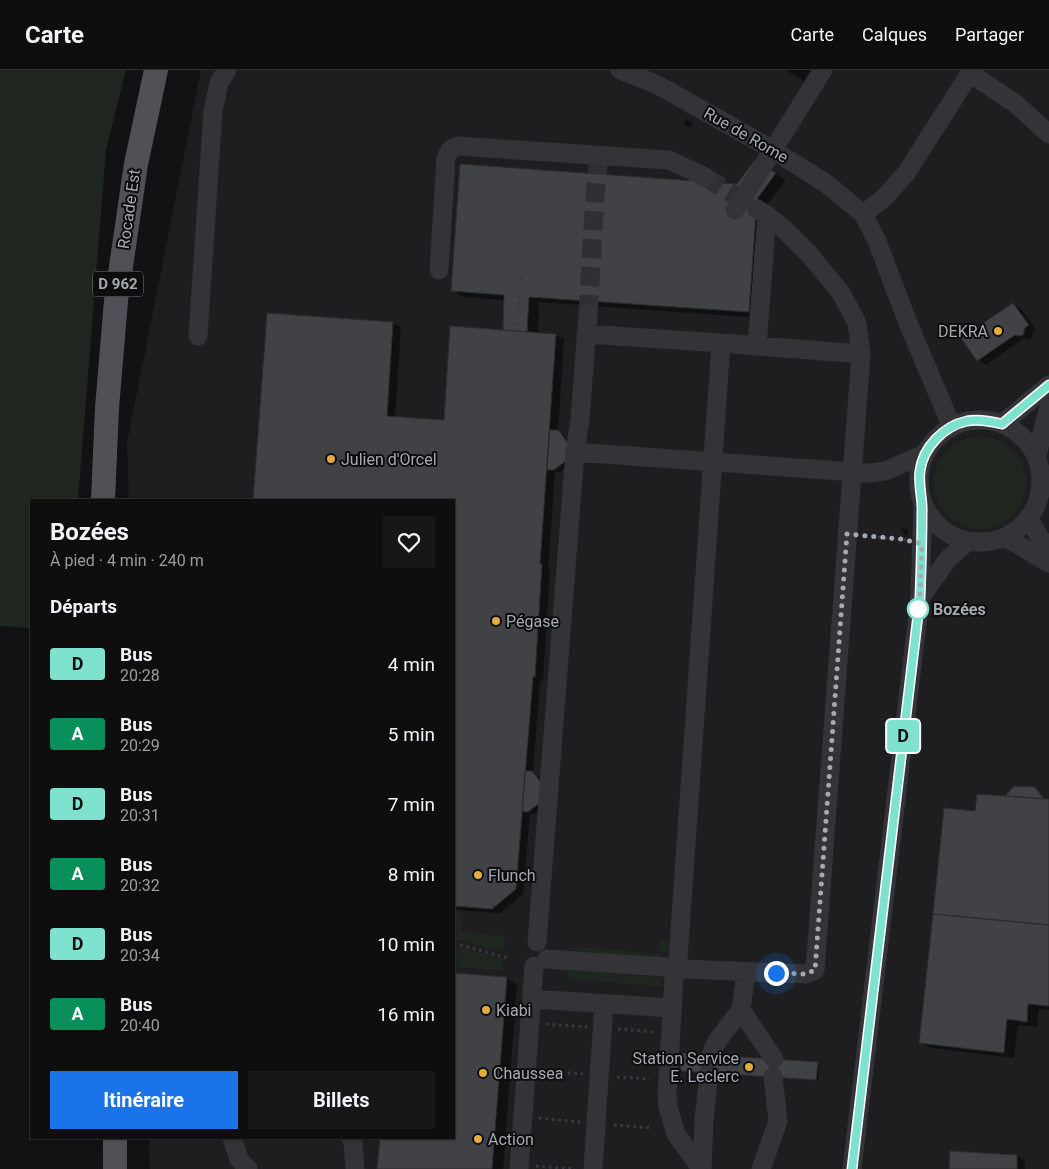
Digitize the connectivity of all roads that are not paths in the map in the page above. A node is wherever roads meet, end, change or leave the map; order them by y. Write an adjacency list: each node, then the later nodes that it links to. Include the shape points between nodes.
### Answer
1 (156, 70): 27 (main road, Rocade Est / D 962, via 136,164 116,301)
2 (227, 70): 14 (street, via 219,82 213,111)
3 (620, 70): 7 (street, Rue de Rome, via 658,85)
4 (823, 70): 7 (street)
5 (971, 72): 6 (street, via 1016,104); 10 (street, via 907,172 884,198)
6 (1049, 134)
7 (773, 150): 9 (street, bridge); 10 (street, Rue de Rome, via 827,184)
8 (704, 177): 11 (street, via 669,160 457,146 446,158)
9 (734, 210)
10 (864, 214): 21 (street, Rue de Rome)
11 (439, 270)
12 (588, 314): 13 (street)
13 (586, 334): 15 (street); 22 (street)
14 (198, 336)
15 (721, 343): 16 (street); 25 (street)
16 (758, 346): 17 (street); 17 (street, via 762,212 810,254 842,293 856,323)
17 (861, 354): 26 (street)
18 (1049, 385): 20 (street)
19 (1049, 408): 24 (street)
20 (1002, 424): 21 (street, via 985,420); 24 (street, via 1016,431)
21 (952, 426): 23 (street, via 936,438)
22 (575, 452): 25 (street); 35 (street, via 538,942 547,948 548,956)
23 (925, 454): 26 (street, via 885,471); 28 (street, via 919,486)
24 (1037, 456): 29 (street, via 1041,489)
25 (713, 462): 26 (street); 36 (street)
26 (852, 471): 37 (street, via 815,970 806,974)
27 (103, 499)
28 (923, 503): 31 (street, via 938,525 949,534); 34 (street)
29 (1029, 519): 30 (street); 32 (street)
30 (1005, 537): 31 (street, via 987,542); 33 (street)
31 (968, 541): 34 (street, via 948,559)
32 (1049, 552)
33 (1049, 563)
34 (920, 598): 52 (street)
35 (541, 962): 36 (street); 38 (street)
36 (675, 968): 37 (street); 40 (street)
37 (746, 972): 41 (street)
38 (532, 999): 39 (street); 45 (street)
39 (604, 1004): 40 (street); 49 (street)
40 (672, 1008): 50 (street, via 668,1107 676,1134)
41 (741, 1010): 50 (street, via 717,1041 710,1064); 51 (street, via 773,1068 778,1120)
42 (115, 1139): 46 (main road)
43 (232, 1139): 47 (street)
44 (351, 1139): 48 (street)
45 (519, 1167)
46 (115, 1169)
47 (248, 1169)
48 (355, 1169)
49 (593, 1169)
50 (702, 1169)
51 (762, 1169)
52 (852, 1169)

